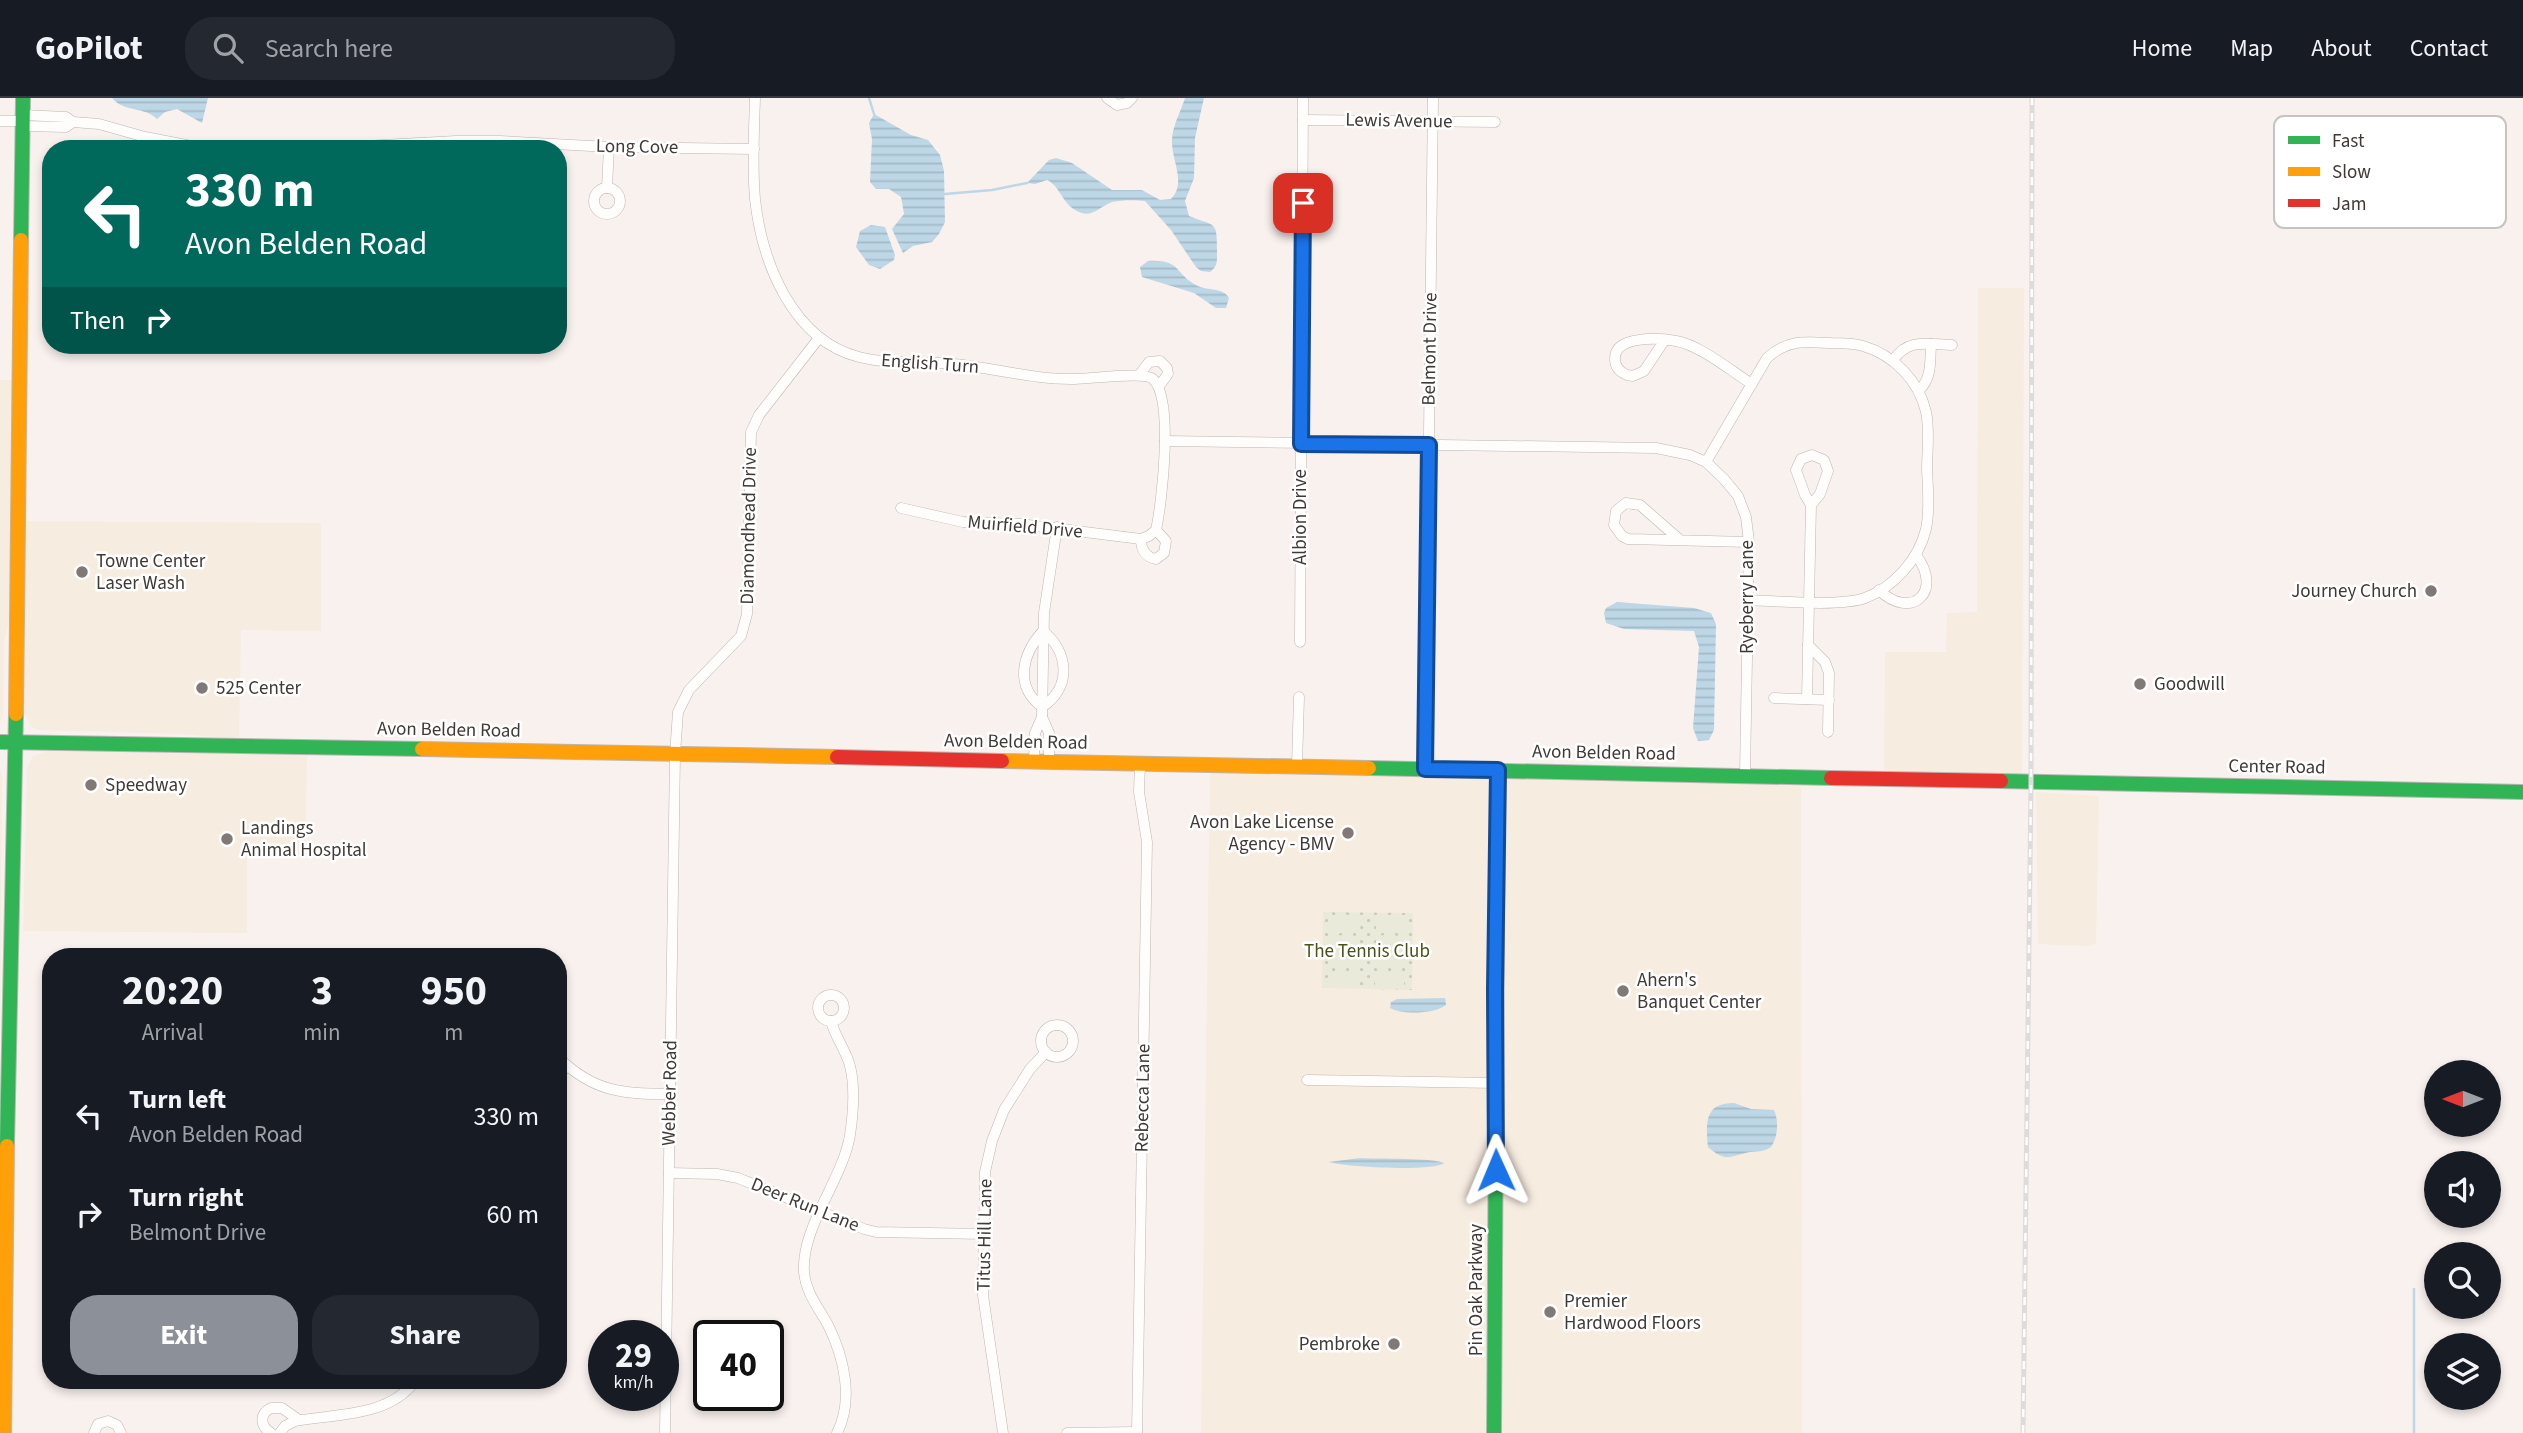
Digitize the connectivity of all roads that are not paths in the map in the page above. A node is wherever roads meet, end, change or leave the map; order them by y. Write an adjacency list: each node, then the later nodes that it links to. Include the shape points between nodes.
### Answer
1 (23, 98): 9 (main road)
2 (755, 98): 15 (street, English Turn)
3 (1107, 98): 4 (street, via 1117,105)
4 (1132, 98)
5 (1303, 98): 7 (street, Albion Drive)
6 (1433, 98): 10 (street, Belmont Drive)
7 (1303, 120): 10 (street, Lewis Avenue); 27 (street, Albion Drive)
8 (0, 121): 9 (street)
9 (23, 121): 12 (street, via 66,127 73,122 99,124); 48 (main road)
10 (1432, 121): 11 (street, Lewis Avenue); 28 (street, Belmont Drive)
11 (1495, 122)
12 (160, 140)
13 (567, 145): 14 (street, Long Cove)
14 (609, 147): 15 (street, Long Cove); 16 (street)
15 (754, 149): 17 (street, English Turn, via 755,199 770,261 794,309)
16 (607, 188)
17 (819, 338): 22 (street, English Turn, via 857,357 877,361 943,363 1071,379); 50 (street, Diamondhead Drive, via 751,432 747,614 741,636 689,690 678,712)
18 (1664, 341): 18 (street, via 1625,342 1615,356 1618,368 1627,375 1639,374); 23 (street, via 1697,349)
19 (1931, 344): 20 (street); 21 (street, via 1908,345); 25 (street, via 1929,376)
20 (1952, 345)
21 (1893, 360): 23 (street, via 1862,345 1792,343 1767,358); 25 (street)
22 (1140, 374): 24 (street, via 1150,376); 24 (street, English Turn, via 1149,362 1160,361 1168,374)
23 (1752, 384): 29 (street)
24 (1158, 386): 26 (street)
25 (1919, 390): 35 (street, via 1927,414 1928,512)
26 (1165, 441): 27 (street, Ryeberry Lane); 32 (street, Muirfield Drive, via 1165,468 1148,535)
27 (1301, 444): 28 (street, Ryeberry Lane); 40 (street, Albion Drive)
28 (1429, 445): 29 (street, Ryeberry Lane, via 1656,448); 54 (street, Belmont Drive)
29 (1706, 462): 34 (street, Ryeberry Lane, via 1738,496)
30 (1811, 505): 30 (street, via 1828,471 1824,460 1812,454 1801,459 1796,470); 38 (street)
31 (901, 508): 32 (street, Muirfield Drive, via 963,522)
32 (1057, 527): 39 (street)
33 (1680, 540): 33 (street, via 1640,505 1626,503 1616,512 1617,532 1628,539); 34 (street)
34 (1749, 542): 37 (street, Ryeberry Lane)
35 (1916, 555): 36 (street); 36 (street, via 1927,577 1921,599 1901,603 1889,600)
36 (1879, 590): 38 (street, via 1864,598)
37 (1748, 600): 38 (street); 56 (street, Ryeberry Lane)
38 (1809, 602): 41 (street)
39 (1044, 631): 46 (street); 46 (street, via 1033,642 1024,669 1026,687); 46 (street, via 1056,641 1063,668 1061,687)
40 (1300, 642)
41 (1808, 645): 44 (street); 45 (street, via 1825,662)
42 (1299, 697): 53 (street)
43 (1774, 698): 44 (street)
44 (1807, 699): 45 (street)
45 (1829, 700): 47 (street)
46 (1042, 712): 51 (street, via 1049,733); 51 (street, via 1035,733)
47 (1828, 732)
48 (16, 742): 49 (main road, Avon Belden Road); 50 (main road, Avon Belden Road); 70 (main road)
49 (0, 743)
50 (675, 754): 51 (main road, Avon Belden Road); 64 (street, Webber Road)
51 (1042, 761): 52 (main road, Avon Belden Road)
52 (1140, 764): 53 (main road, Avon Belden Road); 79 (street, Rebecca Lane, via 1147,842)
53 (1297, 766): 54 (main road, Avon Belden Road)
54 (1425, 769): 55 (main road, Avon Belden Road)
55 (1498, 770): 56 (main road, Avon Belden Road); 63 (main road, Pin Oak Parkway)
56 (1745, 774): 57 (main road, Avon Belden Road)
57 (2031, 783): 58 (main road, Center Road)
58 (2523, 792)
59 (831, 1021): 66 (street, via 850,1066 851,1124 847,1148)
60 (1046, 1052): 67 (street, Titus Hill Lane, via 1011,1096 995,1133 985,1172)
61 (567, 1066): 64 (street, via 612,1091)
62 (1307, 1080): 63 (street)
63 (1496, 1083): 80 (main road, Pin Oak Parkway)
64 (670, 1094): 65 (street, Webber Road)
65 (669, 1173): 66 (street, Deer Run Lane, via 731,1176); 75 (street, Webber Road)
66 (821, 1212): 67 (street, Deer Run Lane, via 876,1232); 76 (street, via 807,1245 804,1270 842,1364 846,1406)
67 (984, 1234): 77 (street, Titus Hill Lane, via 984,1313)
68 (408, 1389): 69 (street, via 380,1407)
69 (299, 1420): 73 (street, via 282,1408 269,1408 262,1422); 74 (street)
70 (4, 1433)
71 (94, 1433): 72 (street, via 99,1424 108,1421 117,1424)
72 (121, 1433)
73 (271, 1433)
74 (280, 1433)
75 (665, 1433)
76 (838, 1433)
77 (1003, 1433)
78 (1067, 1433): 79 (street)
79 (1137, 1433)
80 (1494, 1433)

